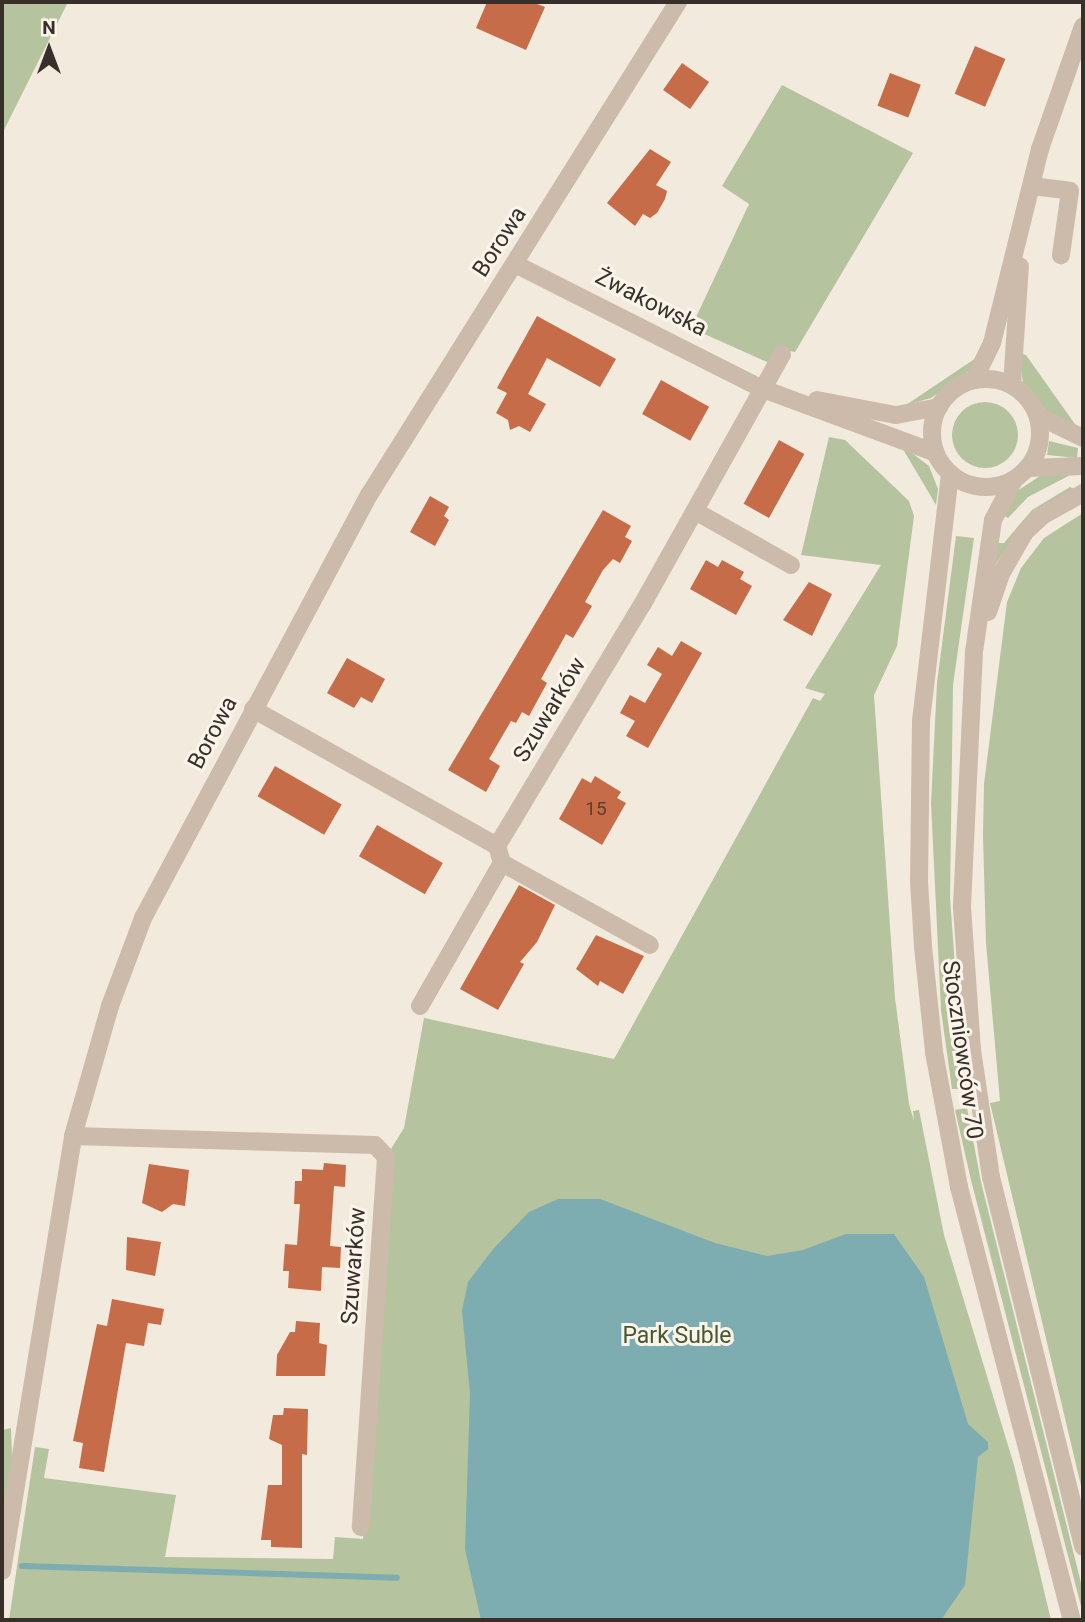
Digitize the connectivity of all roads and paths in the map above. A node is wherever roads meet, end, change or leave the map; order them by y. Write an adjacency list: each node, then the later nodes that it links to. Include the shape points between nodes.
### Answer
1 (678, 2): 6 (street, Borowa)
2 (1083, 26): 3 (street, via 1051,111)
3 (1032, 186): 4 (street); 5 (street, via 1070,191)
4 (1026, 210): 8 (street, via 992,343); 9 (street)
5 (1060, 255)
6 (517, 264): 10 (street, Żwakowska); 23 (street, Borowa, via 442,372 369,495)
7 (782, 355): 10 (street, Szuwarków)
8 (974, 380): 9 (street); 11 (street, via 954,390)
9 (1012, 385): 12 (street, via 1028,398)
10 (762, 388): 11 (street, Żwakowska, via 886,414); 14 (street, Żwakowska); 20 (street, Szuwarków)
11 (939, 407): 14 (street, via 933,429)
12 (1038, 416): 13 (street); 16 (street, via 1040,443)
13 (1083, 438)
14 (936, 453): 17 (street)
15 (1083, 466): 16 (street)
16 (1028, 468): 18 (street)
17 (950, 474): 18 (street, via 981,487); 31 (street, Stoczniowców 70, via 921,720 919,881 927,986 959,1187)
18 (1014, 480): 22 (street, Stoczniowców 70, via 993,520)
19 (1083, 493): 22 (street, via 1042,516 1025,532 1001,574)
20 (695, 511): 21 (street); 24 (street, Szuwarków)
21 (791, 565)
22 (974, 652): 29 (street, Stoczniowców 70, via 962,907 972,1050 991,1177)
23 (253, 709): 24 (street); 27 (street, Borowa, via 143,918 110,1006)
24 (500, 854): 25 (street); 26 (street, Szuwarków)
25 (650, 945)
26 (420, 1006)
27 (74, 1136): 28 (street, Szuwarków, via 375,1145 386,1157); 30 (street, Borowa)
28 (361, 1527)
29 (1083, 1547)
30 (2, 1571)
31 (1072, 1620)

